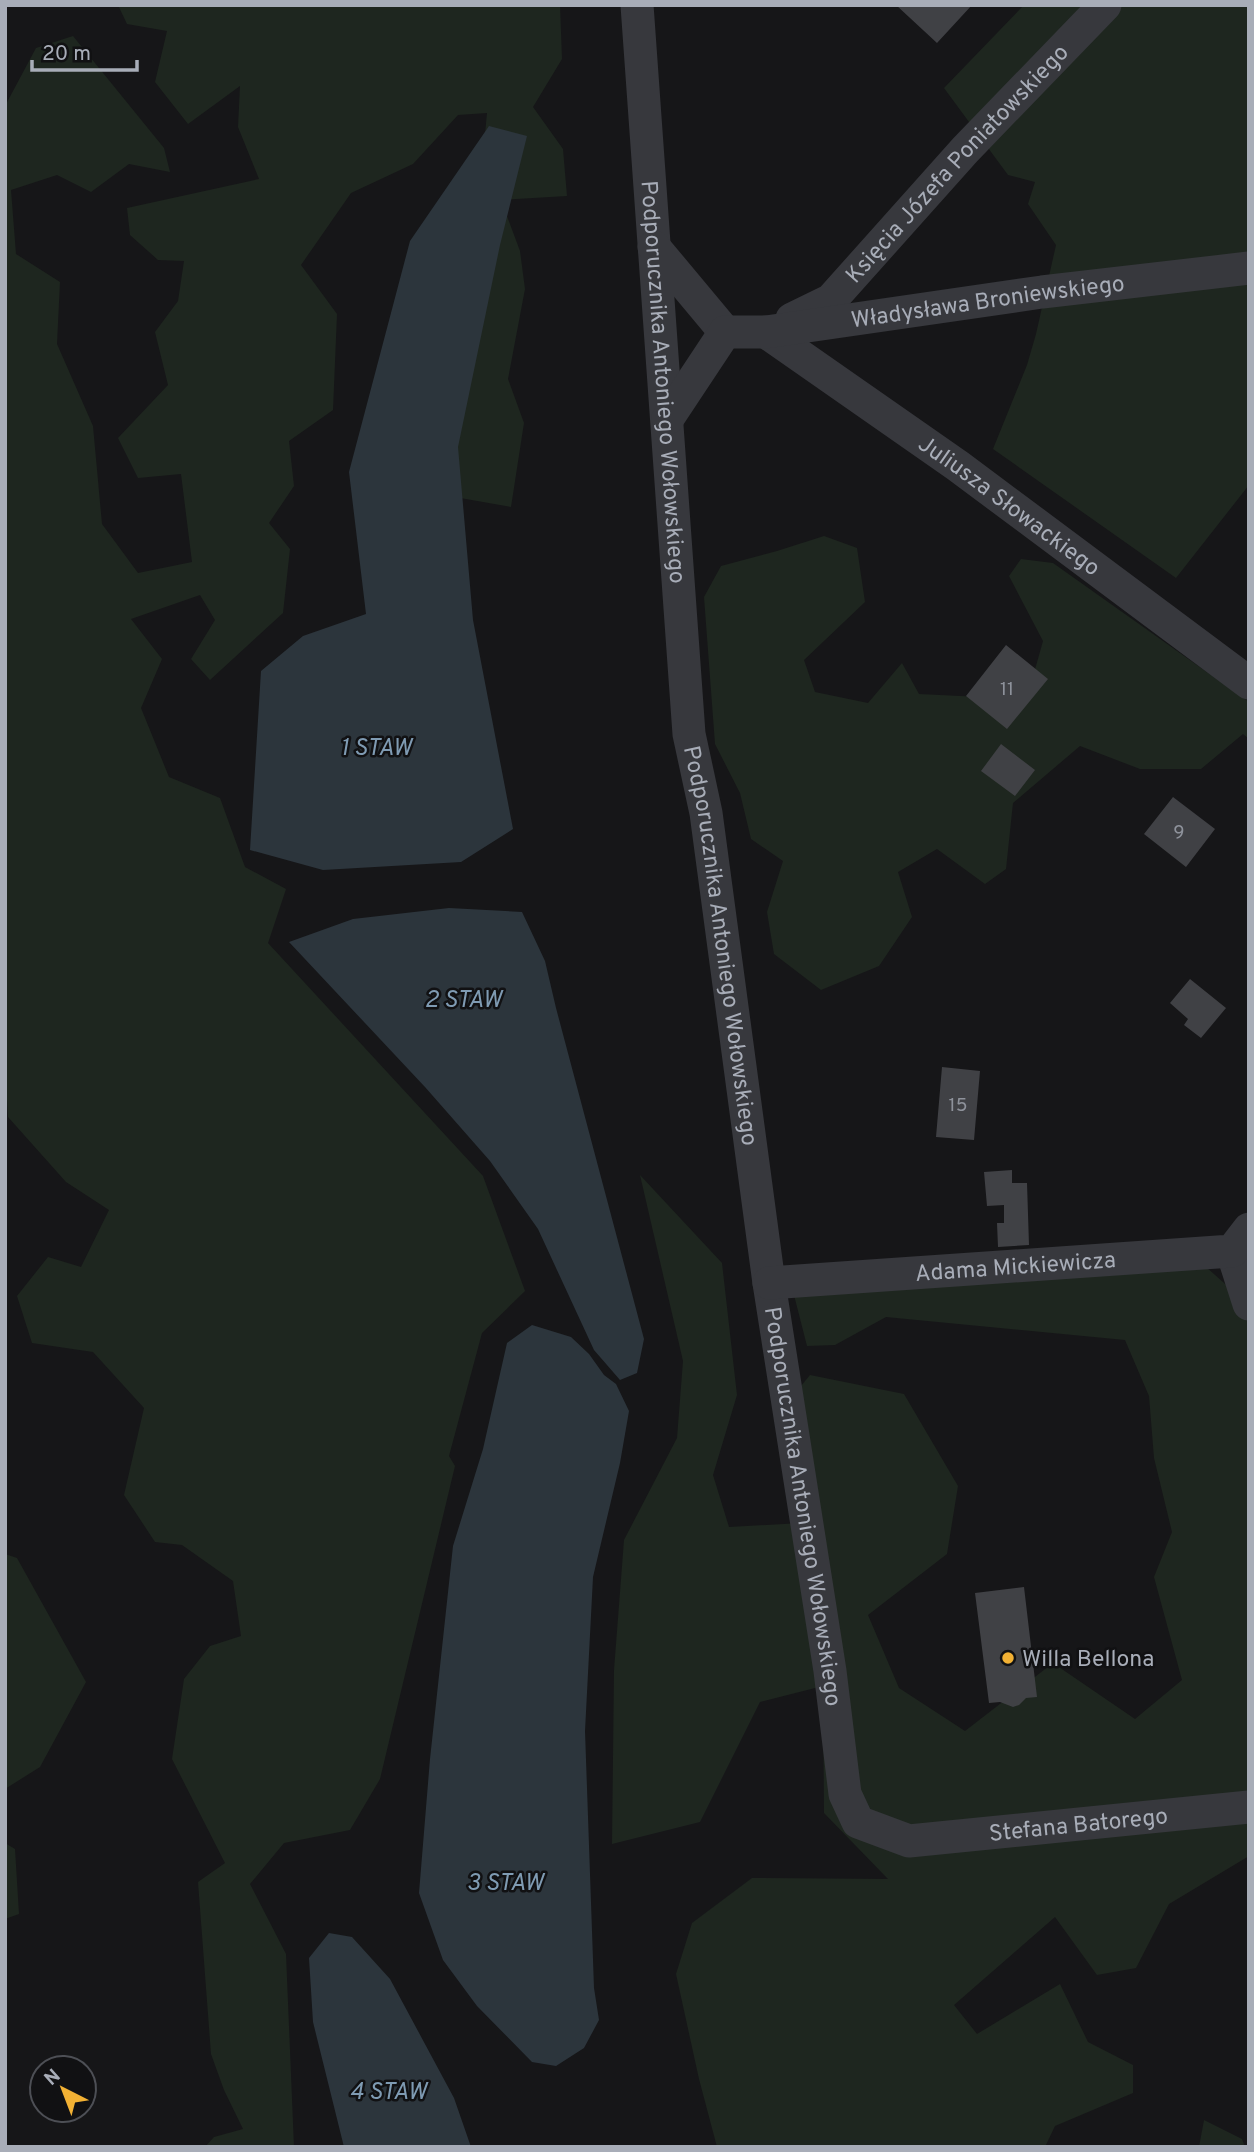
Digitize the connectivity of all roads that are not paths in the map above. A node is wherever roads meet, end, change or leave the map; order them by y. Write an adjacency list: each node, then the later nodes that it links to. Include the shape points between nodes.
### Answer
1 (637, 5): 3 (street, Podporucznika Antoniego Wołowskiego)
2 (1105, 5): 6 (street, Księcia Józefa Poniatowskiego, via 965,150 831,300)
3 (654, 247): 5 (street); 7 (street, Podporucznika Antoniego Wołowskiego)
4 (1249, 268): 6 (street, Władysława Broniewskiego)
5 (725, 332): 6 (street, Władysława Broniewskiego); 7 (street)
6 (766, 332): 8 (street, Juliusza Słowackiego, via 958,466)
7 (668, 418): 10 (street, Podporucznika Antoniego Wołowskiego, via 689,734 706,813)
8 (1249, 683)
9 (1241, 1240): 10 (street, Adama Mickiewicza); 11 (street)
10 (769, 1283): 13 (street, Podporucznika Antoniego Wołowskiego, via 845,1794 858,1822)
11 (1249, 1304)
12 (1249, 1807): 13 (street, Stefana Batorego)
13 (909, 1841)

